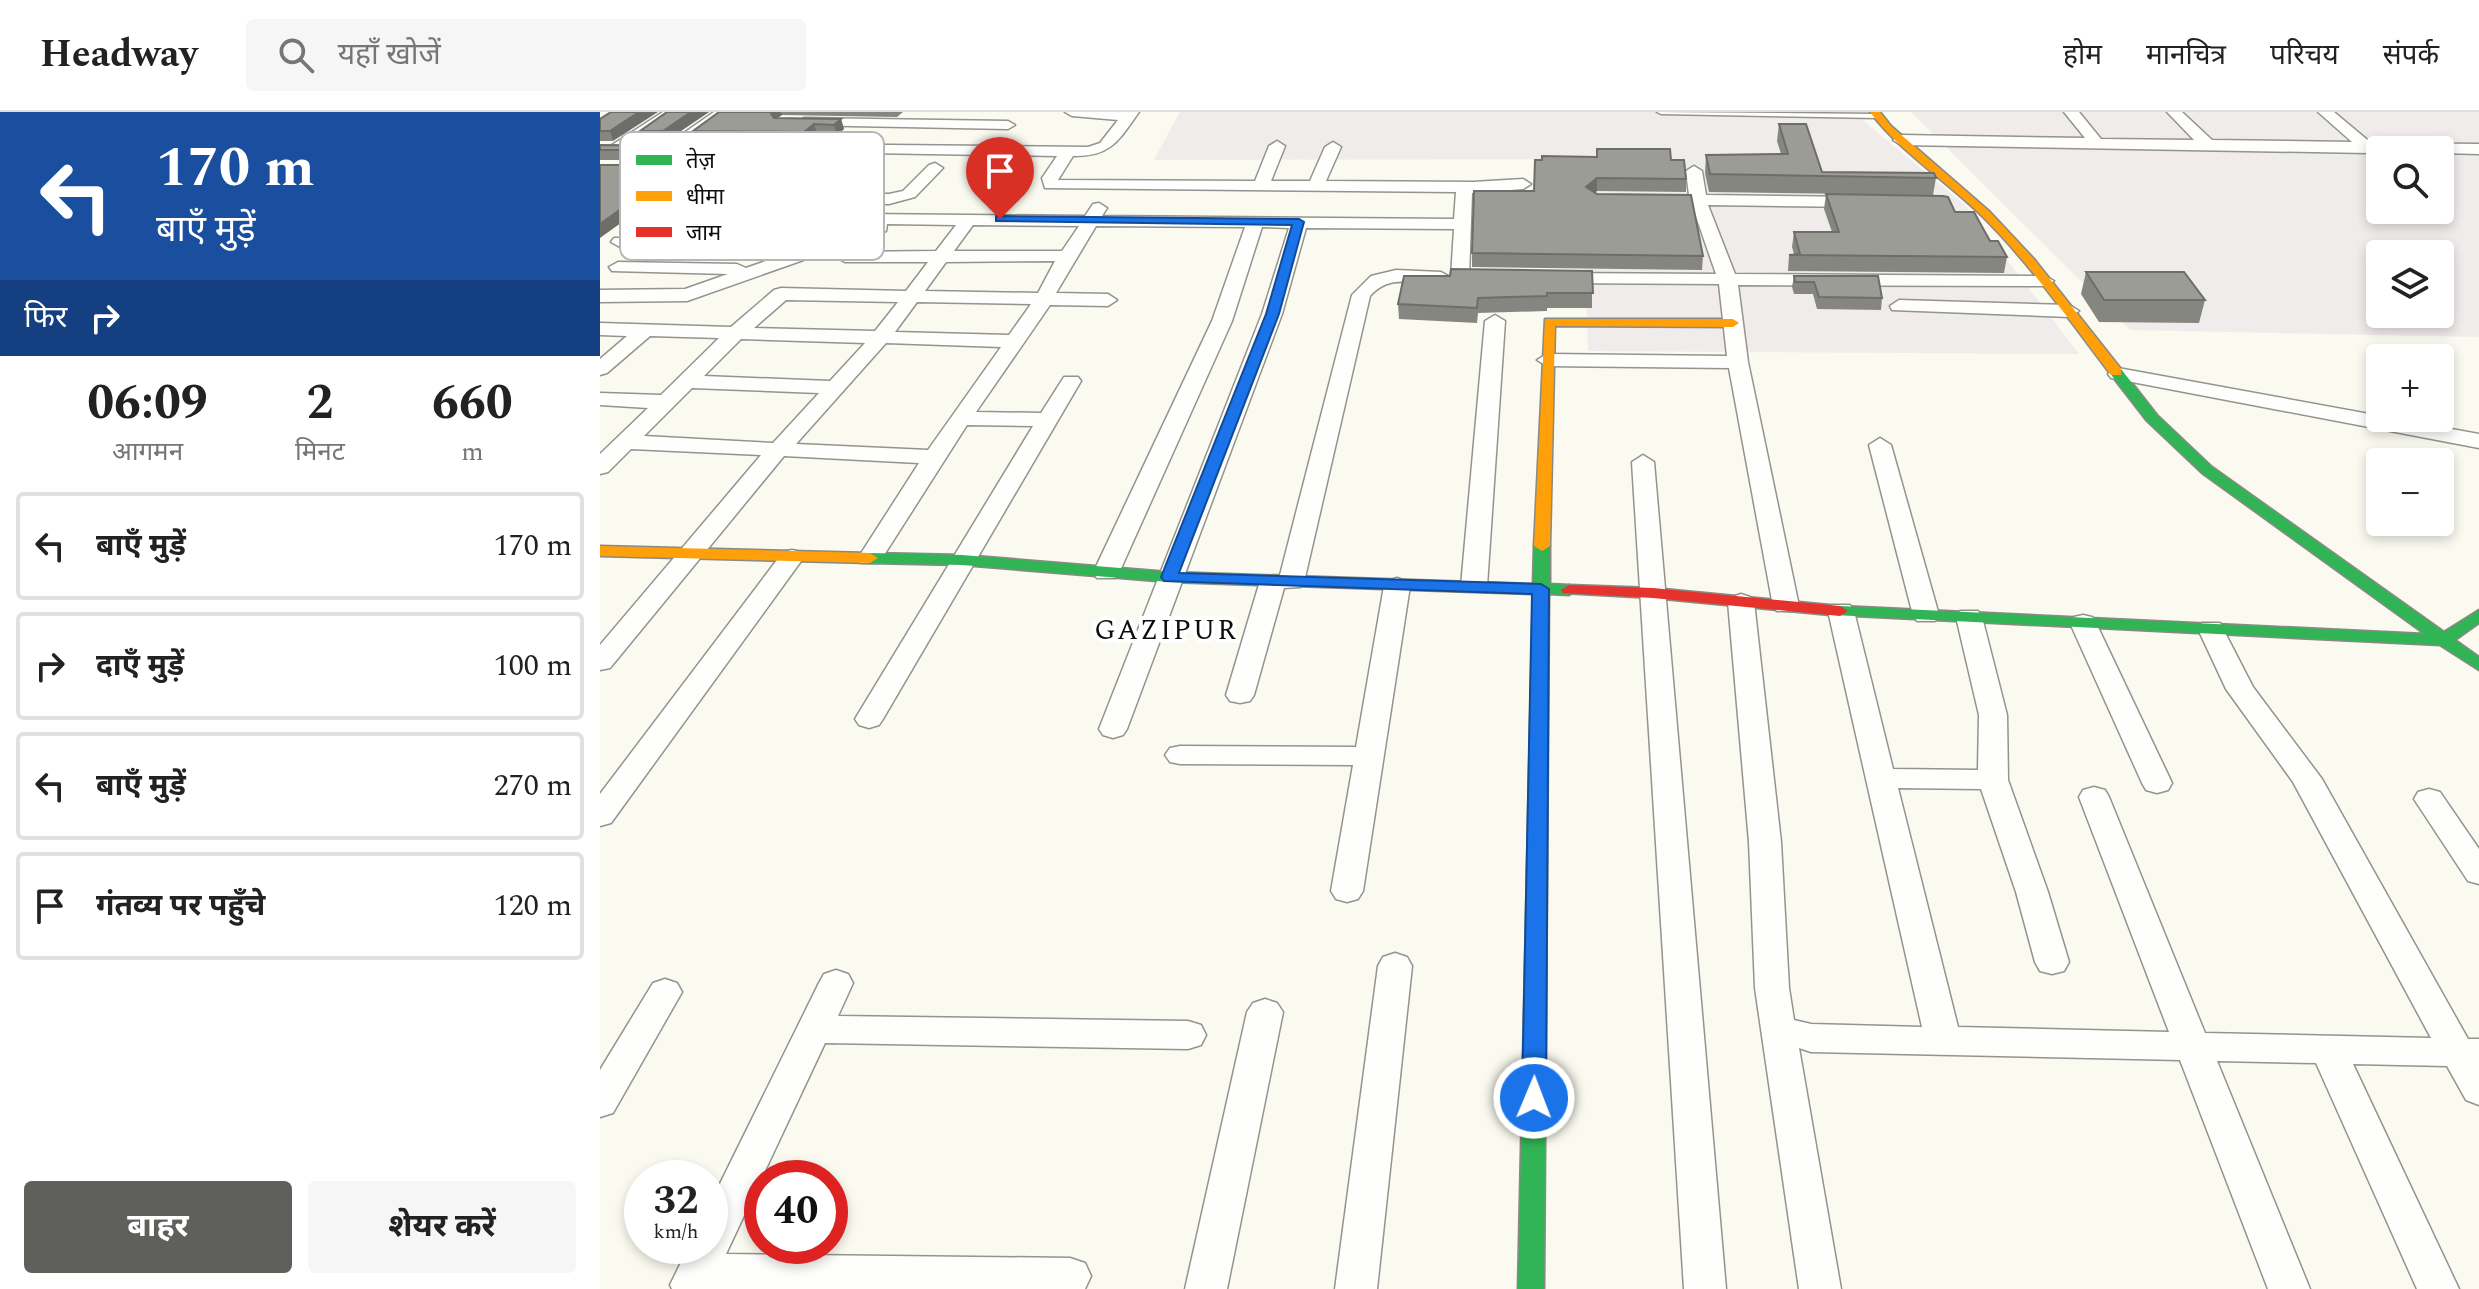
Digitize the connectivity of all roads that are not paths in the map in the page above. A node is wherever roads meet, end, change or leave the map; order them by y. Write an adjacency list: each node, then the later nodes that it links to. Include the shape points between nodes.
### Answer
1 (673, 112): 13 (street)
2 (724, 112): 14 (street)
3 (977, 112): 12 (street)
4 (1072, 112): 9 (street)
5 (1661, 112): 10 (lane)
6 (2071, 112): 17 (street)
7 (2174, 112): 18 (street)
8 (2325, 112): 21 (street)
9 (1130, 114): 30 (street, via 1100,150)
10 (1876, 114): 16 (street)
11 (784, 120): 12 (street)
12 (1008, 125): 15 (street)
13 (642, 132)
14 (694, 132)
15 (1024, 133)
16 (1901, 140): 17 (street); 44 (street)
17 (2097, 143): 18 (street)
18 (2208, 145): 25 (street)
19 (620, 146): 24 (street)
20 (1277, 146): 36 (street)
21 (2366, 146)
22 (1333, 147): 37 (street)
23 (600, 148): 24 (street)
24 (617, 148)
25 (2366, 148)
26 (2454, 149): 27 (street)
27 (2479, 149)
28 (884, 150): 29 (street)
29 (892, 150): 30 (street); 31 (street)
30 (1069, 151): 35 (street, via 1049,169 1051,185)
31 (884, 157)
32 (903, 168): 39 (street, via 942,168 909,194)
33 (1694, 171): 41 (street)
34 (1523, 184): 38 (street)
35 (1110, 186): 36 (street); 46 (street)
36 (1261, 187): 37 (street)
37 (1316, 187): 38 (street)
38 (1472, 187): 51 (street, via 1463,194)
39 (884, 199)
40 (1669, 200): 41 (street)
41 (1698, 200): 42 (street); 62 (street)
42 (1882, 203)
43 (1944, 203): 44 (street)
44 (1974, 204): 63 (street)
45 (969, 219): 46 (street); 48 (street); 53 (street)
46 (1093, 220): 49 (street); 54 (street)
47 (884, 221): 48 (street)
48 (900, 221): 52 (street)
49 (1255, 222): 50 (street); 100 (street, via 1222,321)
50 (1299, 222): 51 (street); 101 (street, via 1272,314)
51 (1463, 224): 102 (street, via 1468,277 1388,275 1375,279 1361,295)
52 (884, 226)
53 (939, 256): 54 (street); 55 (street); 65 (street)
54 (1067, 256): 66 (street)
55 (884, 257)
56 (627, 260): 58 (street)
57 (787, 260): 59 (street)
58 (618, 267): 59 (street); 61 (street)
59 (758, 270): 64 (street, via 687,295)
60 (1539, 278): 62 (street)
61 (600, 280)
62 (1728, 280): 63 (street); 71 (street)
63 (2045, 281): 69 (street)
64 (600, 296)
65 (911, 297): 66 (street); 74 (street, via 781,294); 75 (street)
66 (1044, 299): 67 (street); 76 (street)
67 (1108, 300)
68 (1899, 306): 69 (street)
69 (2069, 311): 80 (street)
70 (1495, 321): 104 (street)
71 (1733, 323): 77 (street, via 1549,322); 78 (street)
72 (600, 329): 73 (street)
73 (646, 330): 74 (street); 79 (street)
74 (736, 333): 75 (street); 82 (street)
75 (881, 337): 76 (street); 83 (street)
76 (1015, 341): 86 (street)
77 (1547, 360): 78 (street); 105 (street)
78 (1738, 362): 108 (street)
79 (600, 369)
80 (2118, 374): 88 (street); 115 (street, via 2152,418 2207,470)
81 (1071, 381): 87 (street)
82 (686, 382): 83 (street); 85 (street)
83 (837, 387): 91 (street)
84 (600, 399): 85 (street)
85 (666, 402): 89 (street)
86 (963, 418): 87 (street); 92 (street)
87 (1047, 420): 99 (street)
88 (2479, 441)
89 (625, 442): 91 (street); 93 (street)
90 (1880, 445): 110 (street)
91 (776, 452): 92 (street); 96 (street)
92 (934, 457): 98 (street)
93 (602, 462)
94 (1643, 462): 106 (street)
95 (600, 551): 96 (street)
96 (688, 555): 97 (street); 116 (street)
97 (792, 557): 98 (street); 128 (street)
98 (870, 558): 99 (street)
99 (962, 560): 100 (street); 119 (street)
100 (1106, 573): 101 (street)
101 (1169, 577): 102 (street); 120 (street)
102 (1282, 582): 103 (street); 118 (street)
103 (1397, 586): 104 (street); 122 (street)
104 (1474, 586): 105 (street)
105 (1541, 589): 106 (street); 149 (street)
106 (1653, 593): 107 (street); 150 (street)
107 (1741, 602): 108 (street); 137 (street)
108 (1786, 606): 109 (street)
109 (1841, 611): 110 (street); 123 (street)
110 (1926, 615): 112 (street)
111 (2479, 615): 115 (street)
112 (1969, 617): 113 (street); 124 (street, via 1993,715)
113 (2083, 623): 114 (street); 125 (street)
114 (2211, 629): 115 (street); 142 (street, via 2240,689 2307,779 2348,858)
115 (2444, 640): 117 (street)
116 (603, 655)
117 (2479, 665)
118 (1240, 695)
119 (869, 719)
120 (1113, 729)
121 (1180, 755): 122 (street)
122 (1369, 756): 130 (street)
123 (1881, 778): 124 (street); 139 (street)
124 (1993, 780): 131 (street)
125 (2157, 783)
126 (2094, 797): 140 (street)
127 (2429, 799): 129 (street)
128 (600, 816)
129 (2479, 873)
130 (1347, 891)
131 (2052, 962)
132 (1395, 966): 148 (street)
133 (836, 983): 136 (street)
134 (665, 992): 144 (street)
135 (1265, 1012): 147 (street)
136 (816, 1029): 138 (street); 146 (street)
137 (1778, 1029): 139 (street, via 1811,1038); 151 (street)
138 (1188, 1035)
139 (1943, 1041): 140 (street)
140 (2191, 1047): 141 (street); 152 (street)
141 (2329, 1051): 142 (street); 153 (street)
142 (2469, 1053): 143 (street)
143 (2479, 1090)
144 (600, 1102)
145 (1070, 1276): 146 (street)
146 (693, 1281)
147 (1206, 1289)
148 (1356, 1289)
149 (1531, 1289)
150 (1705, 1289)
151 (1820, 1289)
152 (2289, 1289)
153 (2438, 1289)

